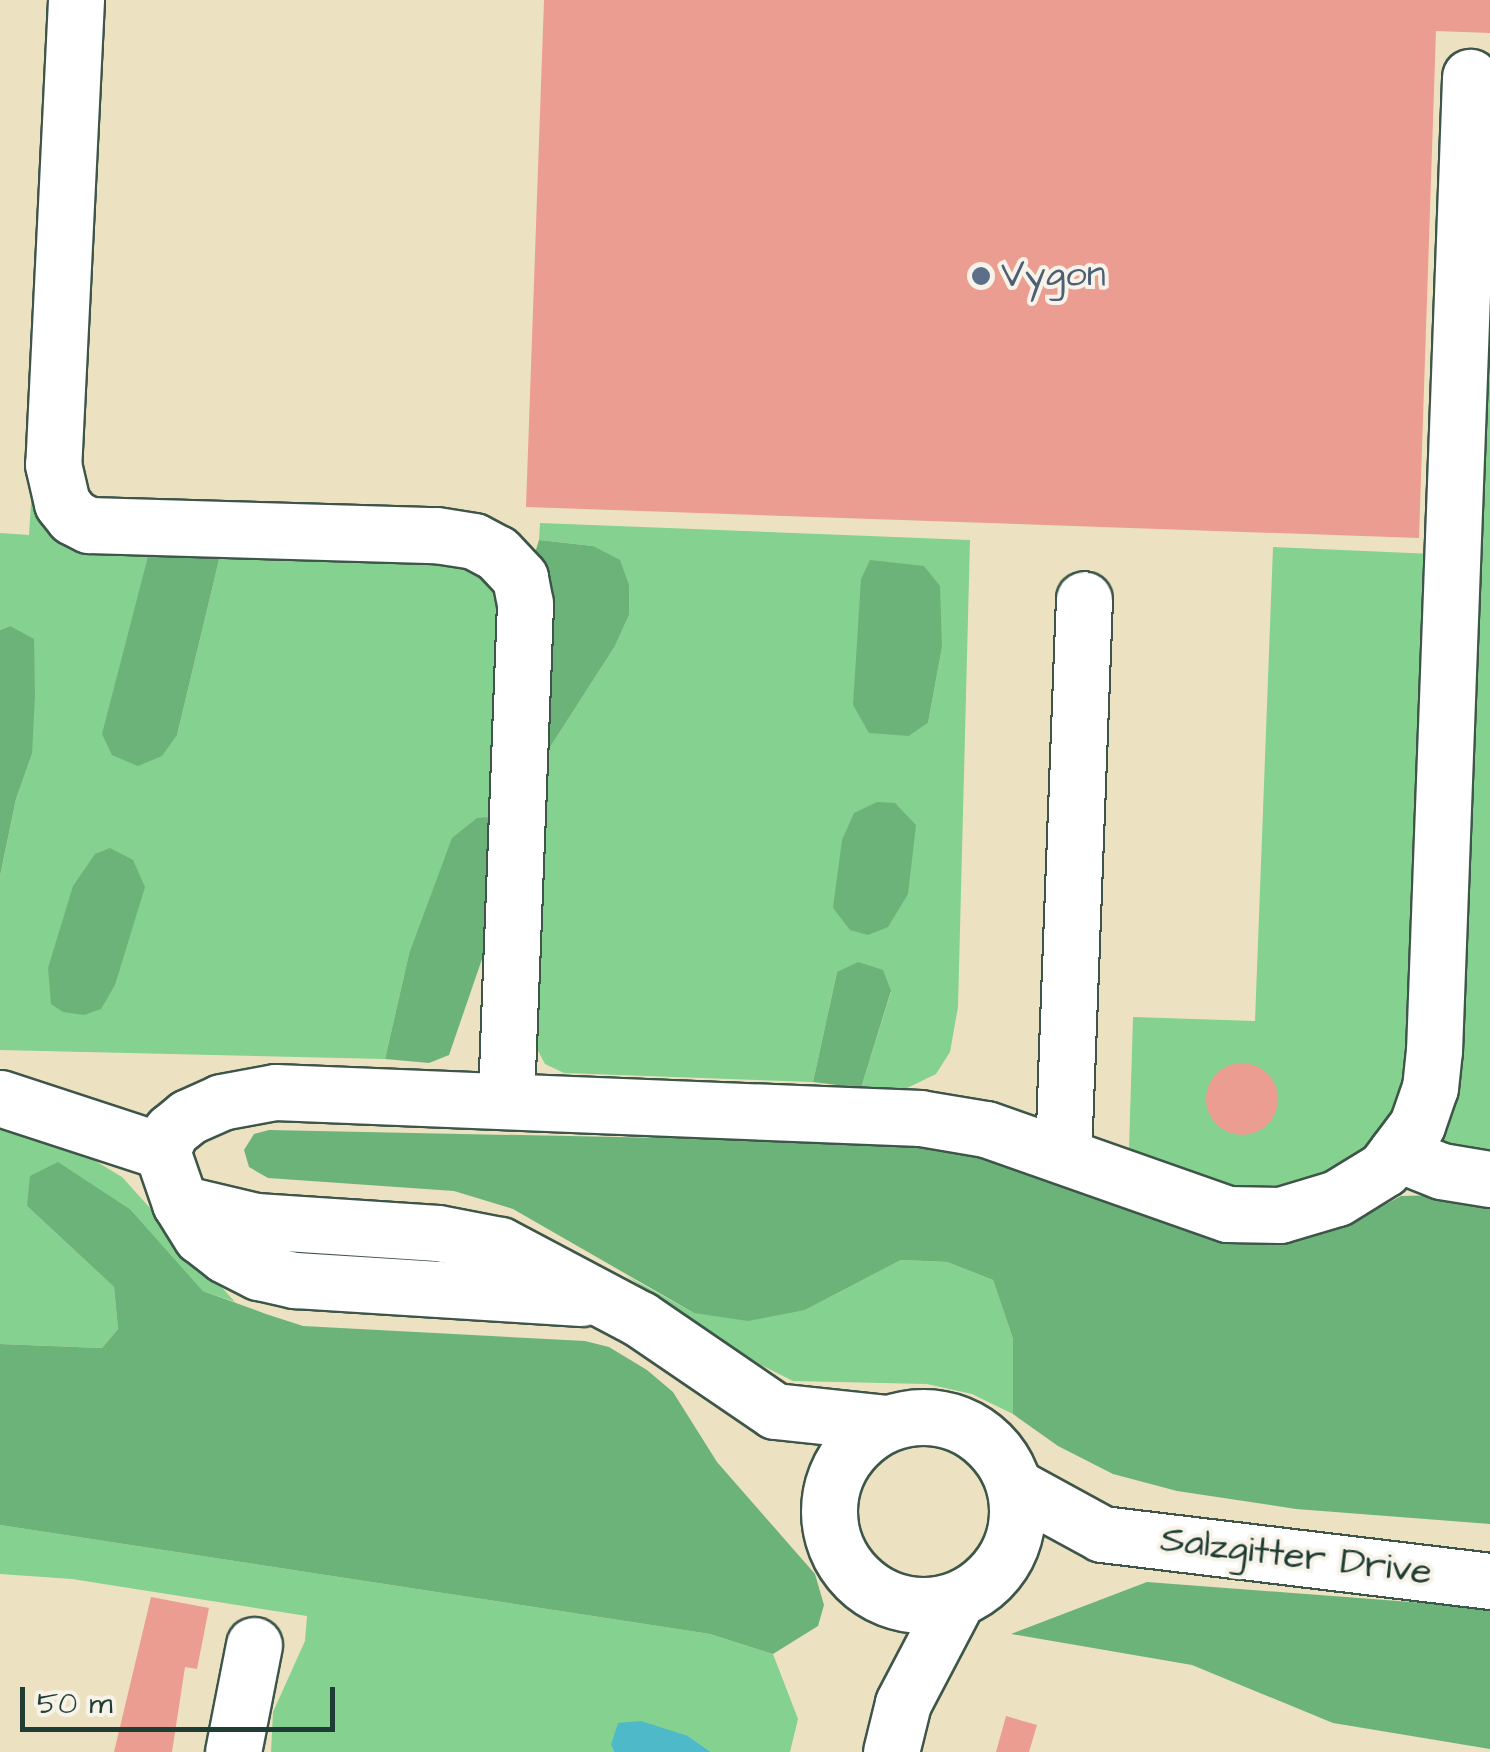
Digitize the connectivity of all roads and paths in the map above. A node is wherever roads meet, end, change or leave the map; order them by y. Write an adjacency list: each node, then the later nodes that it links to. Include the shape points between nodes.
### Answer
1 (76, 0): 5 (street, via 53,464 62,504 89,525 474,541 497,553 520,578 525,604)
2 (1470, 77): 7 (street, via 1434,1052 1417,1125)
3 (1084, 599): 8 (street)
4 (0, 1098): 6 (street)
5 (506, 1100): 6 (street, via 275,1092 220,1102 188,1117 170,1131); 8 (street, via 920,1118 986,1129)
6 (162, 1151): 10 (street, via 180,1202 213,1246 275,1276 601,1302 640,1319)
7 (1396, 1153): 8 (street, via 1384,1169 1338,1198 1280,1215 1228,1214); 9 (street, via 1441,1171)
8 (1063, 1155)
9 (1490, 1179)
10 (775, 1411): 11 (street, Salzgitter Drive); 13 (street)
11 (887, 1424): 12 (street, Salzgitter Drive, via 913,1417 965,1426 986,1441); 13 (street, via 842,1463)
12 (1014, 1486): 14 (street, Salzgitter Drive); 16 (street, via 1017,1517 1010,1547)
13 (829, 1521): 17 (street, via 844,1561)
14 (1102, 1534): 15 (street, Salzgitter Drive); 16 (street, Salzgitter Drive)
15 (1490, 1581)
16 (975, 1587): 17 (street, Salzgitter Drive, via 914,1604); 19 (street)
17 (874, 1592): 19 (street)
18 (254, 1644): 20 (street)
19 (897, 1728)
20 (233, 1752)

